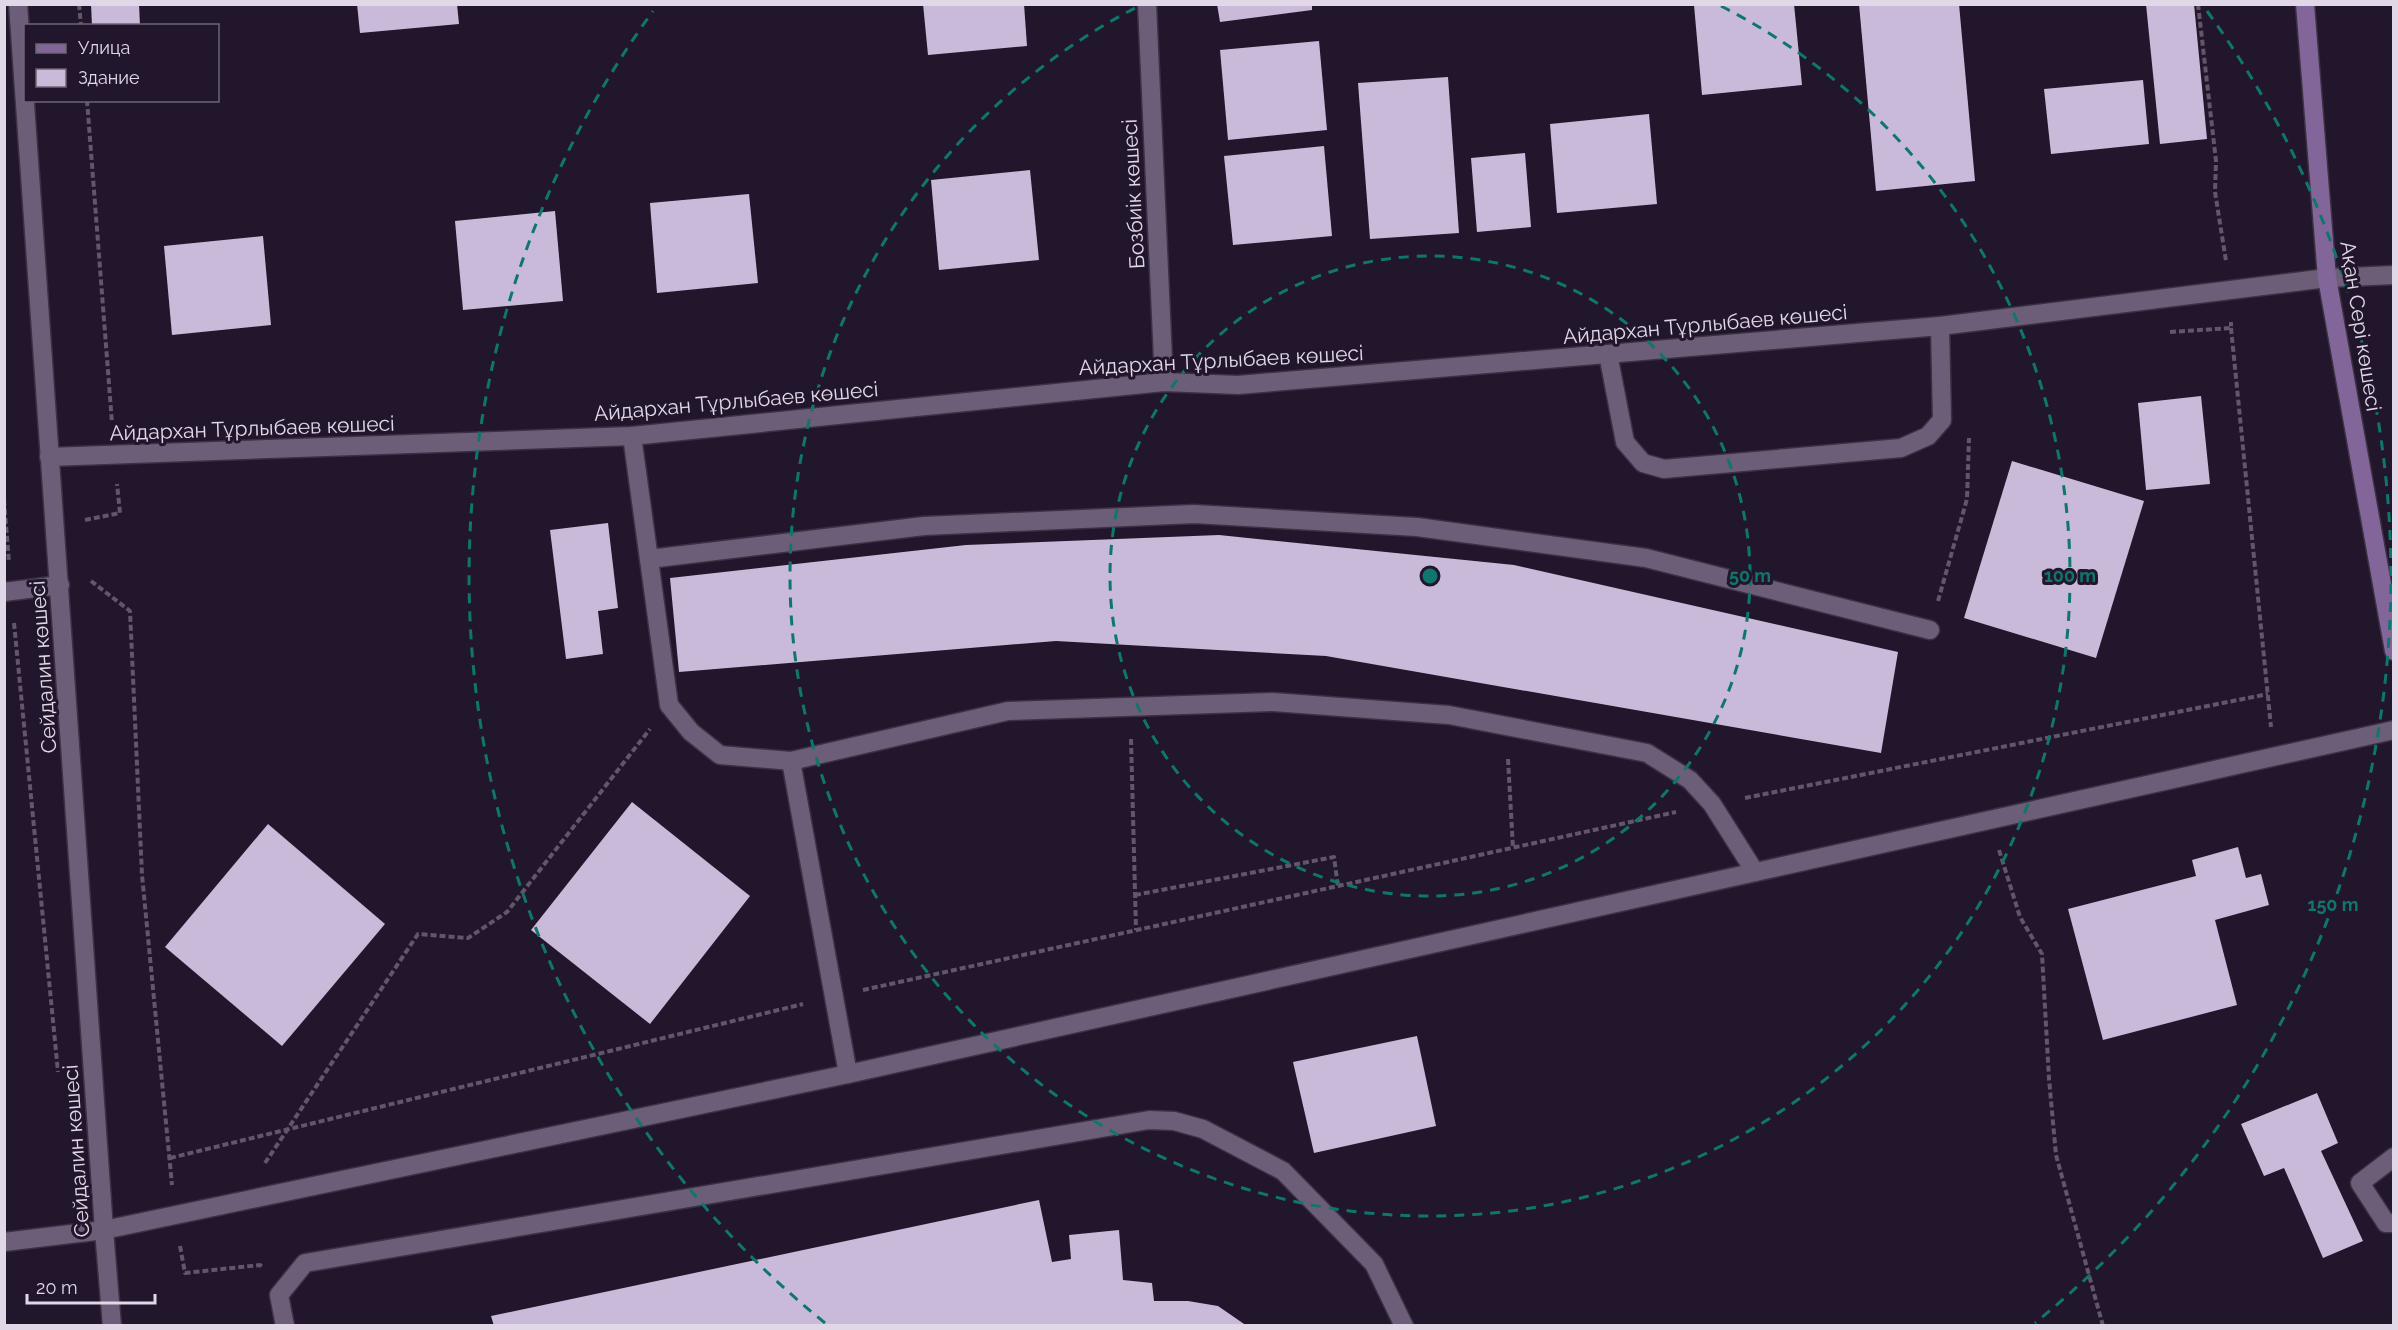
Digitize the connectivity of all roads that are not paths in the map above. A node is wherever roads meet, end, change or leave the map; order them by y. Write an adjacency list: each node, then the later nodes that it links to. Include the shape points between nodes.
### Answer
1 (18, 4): 4 (street, Сейдалин көшесі)
2 (1147, 4): 10 (street, Бозбиік көшесі)
3 (2305, 4): 7 (street, Ақан Сері көшесі)
4 (24, 92)
5 (25, 102): 12 (street, Сейдалин көшесі)
6 (2394, 275): 7 (street, Айдархан Тұрлыбаев көшесі)
7 (2327, 278): 8 (street, Айдархан Тұрлыбаев көшесі); 17 (street, Ақан Сері көшесі)
8 (1940, 327): 9 (street, Айдархан Тұрлыбаев көшесі); 9 (street, via 1942,420 1928,436 1901,448 1664,469 1643,463 1625,442)
9 (1608, 354): 10 (street, Айдархан Тұрлыбаев көшесі, via 1238,385)
10 (1164, 382): 11 (street, Айдархан Тұрлыбаев көшесі)
11 (632, 436): 12 (street, Айдархан Тұрлыбаев көшесі); 13 (street)
12 (49, 457): 14 (street, Сейдалин көшесі)
13 (649, 559): 16 (street, via 924,526 1194,514 1417,527 1646,558); 19 (street, via 669,705 691,732 720,755)
14 (60, 585): 15 (street); 24 (street, Сейдалин көшесі)
15 (8, 591)
16 (1930, 630)
17 (2394, 651)
18 (2394, 730): 20 (street)
19 (791, 761): 20 (street, via 1008,711 1273,702 1449,715 1647,753 1690,780 1712,804); 21 (street)
20 (1755, 872): 21 (street)
21 (848, 1074): 24 (street)
22 (2394, 1157): 23 (street, via 2360,1183 2386,1223)
23 (2394, 1223)
24 (104, 1230): 25 (street); 26 (street, Сейдалин көшесі)
25 (4, 1242)
26 (112, 1326)
27 (285, 1326): 28 (street, via 279,1295 305,1263 1149,1120 1174,1121 1203,1129 1283,1171 1374,1264)
28 (1404, 1326)

